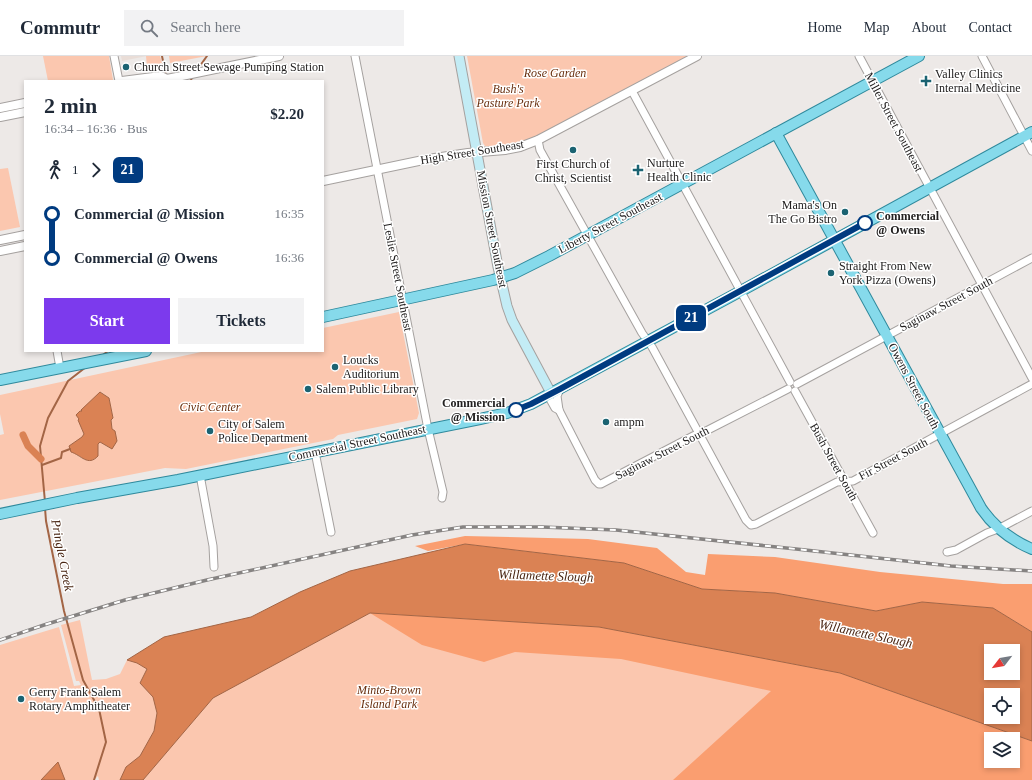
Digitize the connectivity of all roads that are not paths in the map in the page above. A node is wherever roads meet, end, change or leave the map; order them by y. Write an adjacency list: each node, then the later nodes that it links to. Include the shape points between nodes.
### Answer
1 (114, 56): 9 (street)
2 (279, 56): 11 (street)
3 (355, 56): 23 (street, Leslie Street Southeast)
4 (459, 56): 22 (main road, Mission Street Southeast)
5 (697, 56): 13 (street, High Street Southeast)
6 (859, 56): 12 (street, Miller Street Southeast)
7 (919, 56): 12 (main road, Liberty Street Southeast)
8 (982, 56): 19 (street)
9 (118, 80)
10 (130, 80): 11 (street, via 161,76)
11 (166, 80)
12 (873, 82): 18 (main road, Liberty Street Southeast); 26 (street, Miller Street Southeast)
13 (632, 91): 20 (street, High Street Southeast); 25 (street, Bush Street South)
14 (24, 103): 15 (street)
15 (0, 108)
16 (24, 112): 17 (street)
17 (0, 117)
18 (776, 133): 25 (main road, Liberty Street Southeast); 30 (main road, Owens Street South)
19 (1028, 134): 21 (street); 26 (main road, Commercial Street Southeast)
20 (538, 140): 22 (street, High Street Southeast, via 520,147); 28 (street, via 540,150)
21 (1032, 150)
22 (478, 152): 23 (street, High Street Southeast); 34 (main road, Mission Street Southeast)
23 (378, 169): 24 (street, High Street Southeast); 37 (street, Leslie Street Southeast)
24 (324, 181)
25 (682, 184): 28 (main road, Liberty Street Southeast); 36 (street, Bush Street South)
26 (930, 187): 30 (main road, Commercial Street Southeast); 35 (street, Miller Street Southeast)
27 (24, 235): 29 (street)
28 (588, 235): 34 (main road, Liberty Street Southeast, via 526,268); 40 (street)
29 (0, 240)
30 (834, 240): 36 (main road, Commercial Street Southeast); 39 (main road, Owens Street South)
31 (24, 246): 32 (street)
32 (0, 251)
33 (1032, 258): 35 (street, Saginaw Street South)
34 (501, 278): 37 (main road, Liberty Street Southeast); 48 (main road, Mission Street Southeast, via 509,313)
35 (982, 285): 39 (street, Saginaw Street South); 44 (street, Miller Street Southeast)
36 (741, 291): 40 (main road, Commercial Street Southeast); 47 (street, Bush Street South)
37 (402, 299): 38 (main road, Liberty Street Southeast); 49 (street, Leslie Street Southeast)
38 (324, 317)
39 (887, 336): 47 (street, Saginaw Street South); 51 (main road, Owens Street South)
40 (648, 342): 48 (main road, Commercial Street Southeast); 50 (street)
41 (57, 352): 43 (street)
42 (140, 352): 43 (main road)
43 (56, 369): 45 (main road)
44 (1032, 378)
45 (0, 380)
46 (1032, 384): 51 (street, Fir Street South)
47 (793, 386): 50 (street, Saginaw Street South); 54 (street, Bush Street South)
48 (556, 391): 49 (main road, Commercial Street Southeast, via 507,413); 50 (street, Saginaw Street South, via 550,399 559,410 599,484)
49 (428, 429): 52 (main road, Commercial Street Southeast); 55 (street, Leslie Street Southeast, via 443,492)
50 (699, 434): 54 (street, Fir Street South, via 751,525 837,482)
51 (940, 434): 54 (street, Fir Street South, via 852,481); 58 (main road, Owens Street South, via 981,508)
52 (315, 452): 53 (main road, Commercial Street Southeast); 59 (street)
53 (200, 475): 57 (main road, Commercial Street Southeast); 63 (street, via 213,546)
54 (844, 482): 60 (street, Bush Street South)
55 (442, 498)
56 (1032, 511): 58 (street)
57 (0, 514)
58 (998, 529): 61 (main road, Owens Street South); 62 (street)
59 (331, 532)
60 (872, 533)
61 (1032, 549)
62 (947, 552)
63 (214, 567)

